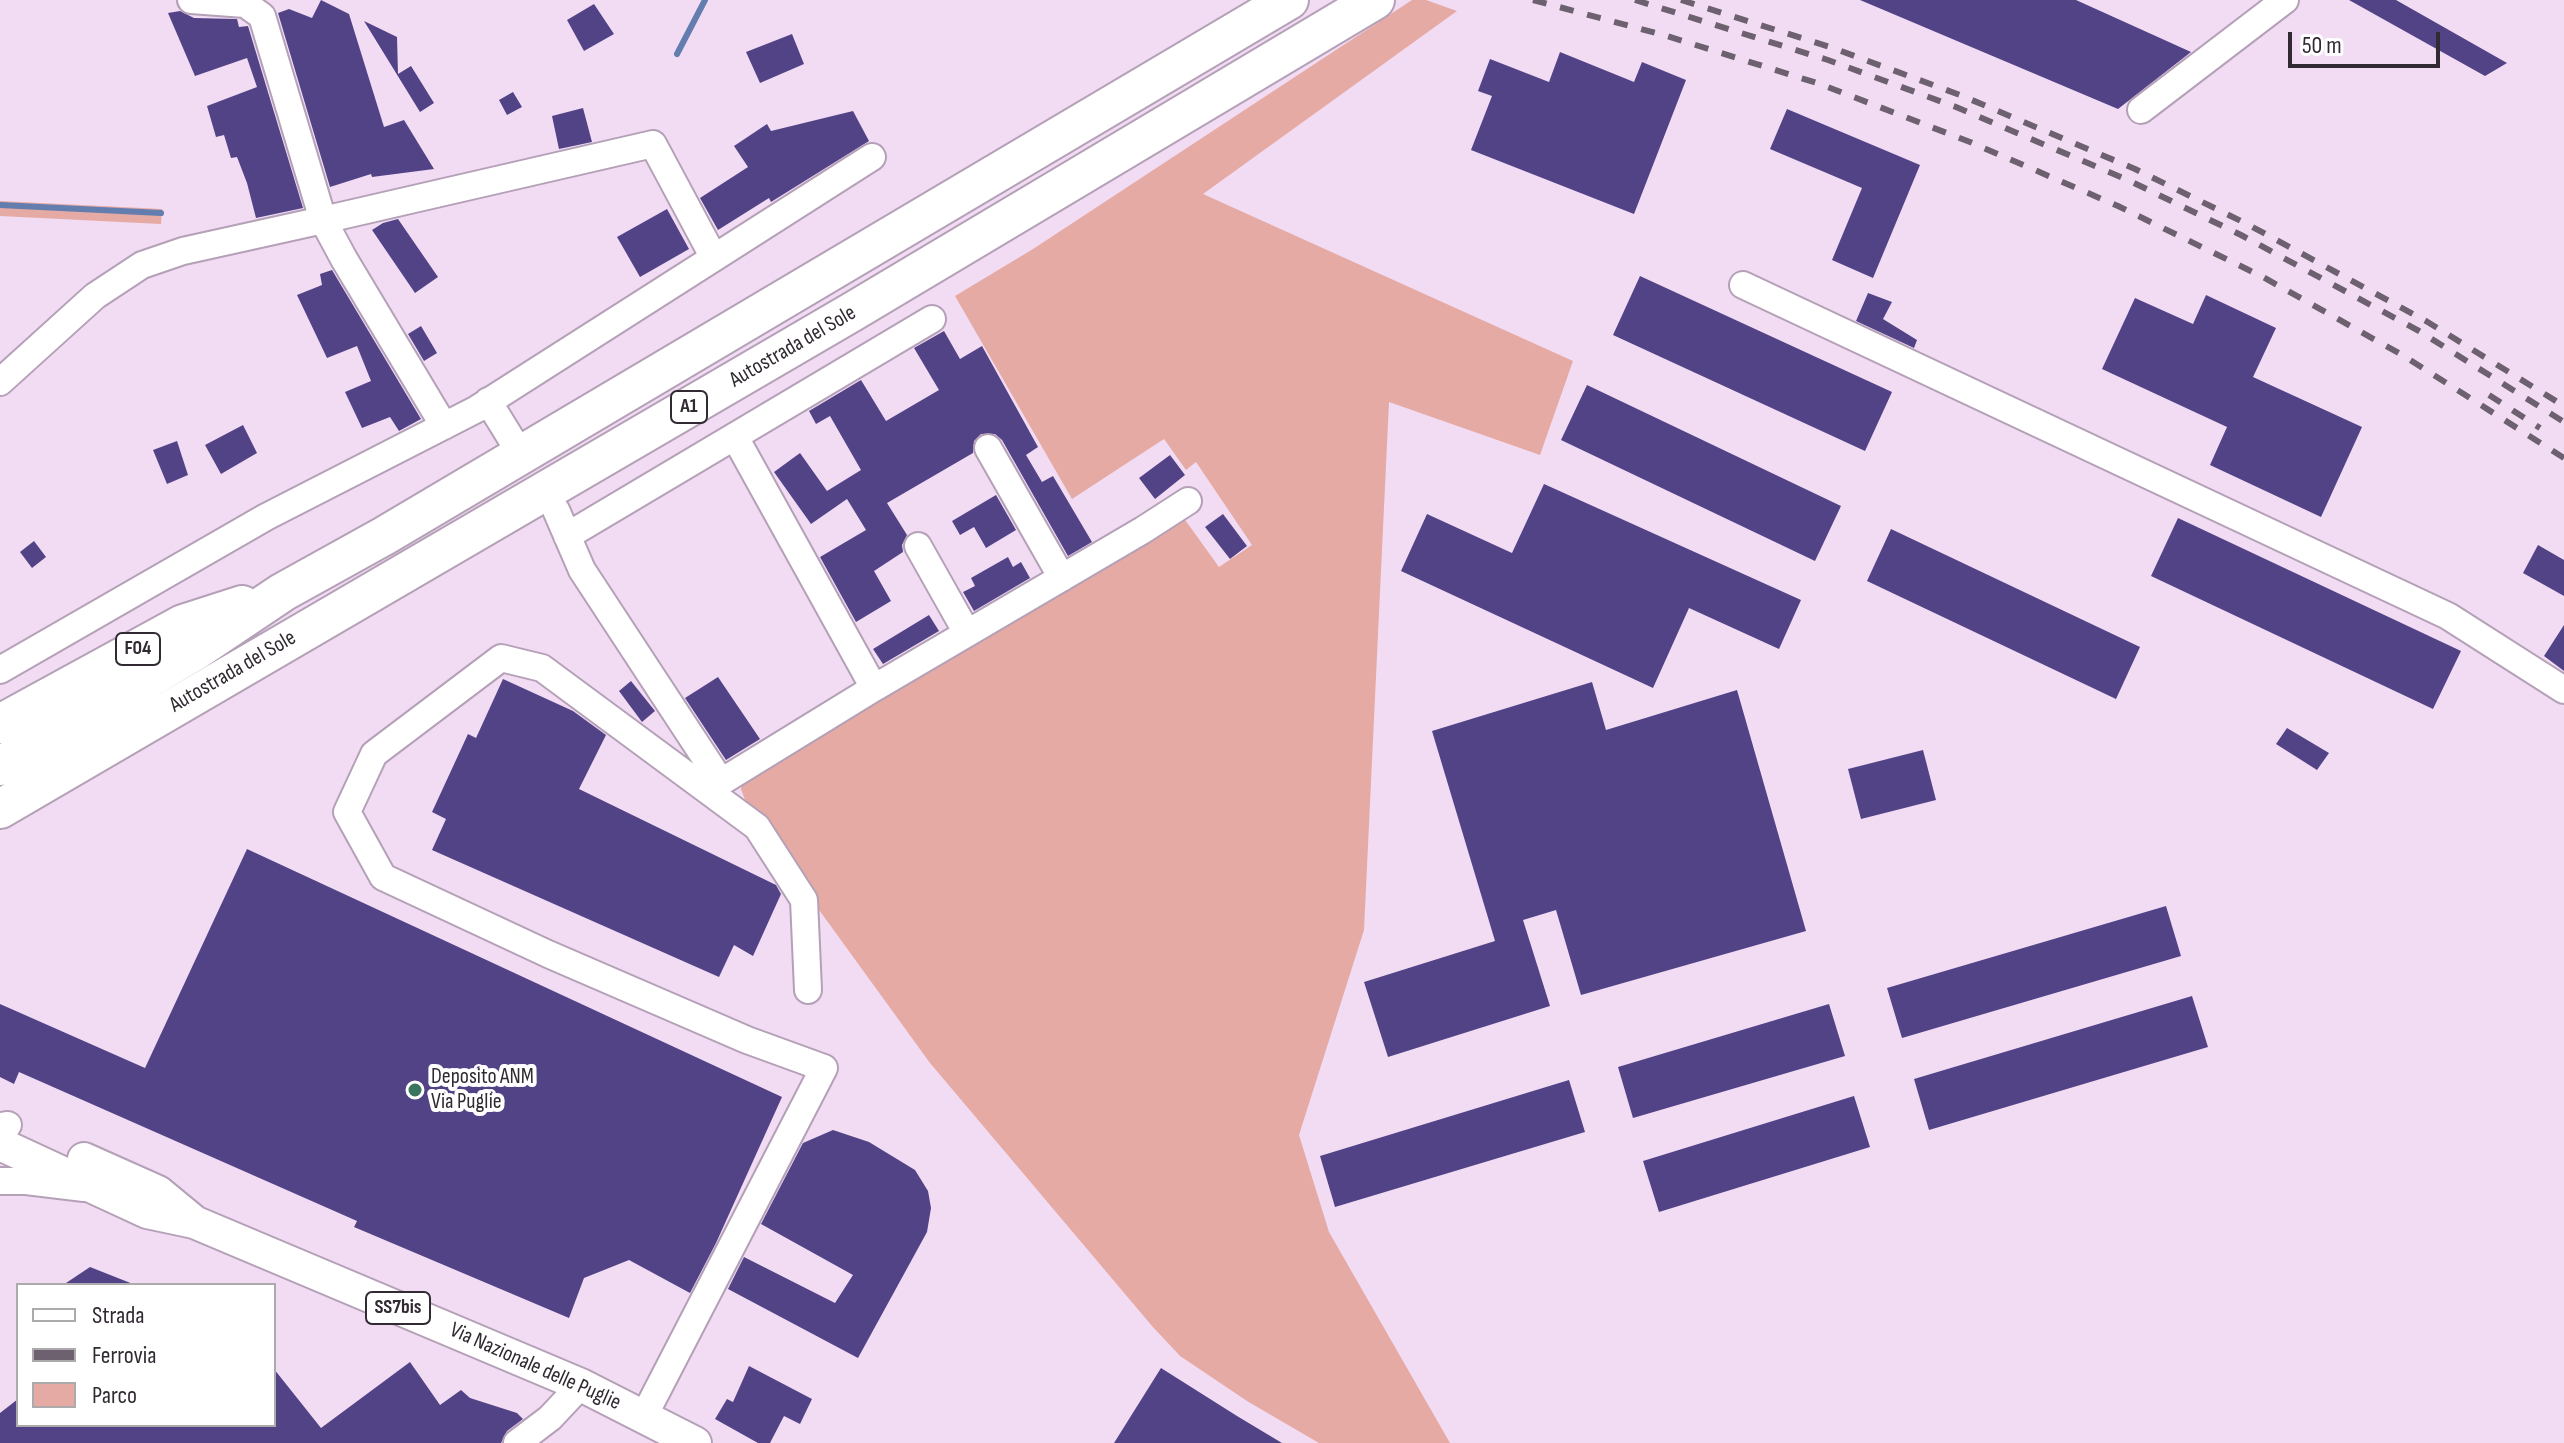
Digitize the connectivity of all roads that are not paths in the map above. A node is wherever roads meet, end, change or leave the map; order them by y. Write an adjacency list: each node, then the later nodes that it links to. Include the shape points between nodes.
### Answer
1 (191, 0): 7 (street, via 245,4 262,16)
2 (1289, 0): 22 (highway, Autostrada del Sole / A1)
3 (1375, 0): 29 (highway, Autostrada del Sole / A1)
4 (2285, 0): 5 (street)
5 (2141, 110)
6 (872, 157): 8 (street)
7 (323, 220): 8 (street, via 653,144); 11 (street, via 142,265 95,296); 13 (street)
8 (714, 258): 12 (street)
9 (1743, 285): 26 (street, via 2448,616)
10 (932, 319): 14 (street)
11 (0, 382)
12 (488, 401): 13 (street); 15 (street)
13 (444, 426): 24 (street, via 266,517)
14 (735, 437): 19 (street); 25 (street)
15 (512, 440)
16 (988, 448): 21 (street)
17 (1188, 501): 21 (street)
18 (556, 510): 19 (street)
19 (567, 536): 25 (street, via 582,570 721,782)
20 (918, 546): 23 (street)
21 (1062, 578): 23 (street)
22 (283, 592): 27 (highway, F04, via 183,624); 28 (highway, Autostrada del Sole / A1, via 195,651)
23 (967, 633): 25 (street)
24 (0, 670)
25 (874, 688)
26 (2564, 690)
27 (0, 724)
28 (0, 766)
29 (0, 809)
30 (808, 990): 36 (street, via 804,900 757,827 542,668 501,658 462,686 374,754 347,812 383,877 562,960 824,1068)
31 (2, 1129): 33 (main road, Via Nazionale delle Puglie / SS7bis); 34 (main road, Via Nazionale delle Puglie / SS7bis, via 158,1192)
32 (0, 1181): 33 (street)
33 (101, 1191): 34 (main road, Via Nazionale delle Puglie / SS7bis, via 147,1212)
34 (194, 1222): 35 (main road, Via Nazionale delle Puglie / SS7bis)
35 (581, 1385): 36 (main road, Via Nazionale delle Puglie / SS7bis); 37 (street)
36 (644, 1416): 38 (main road, Via Nazionale delle Puglie / SS7bis)
37 (517, 1443)
38 (695, 1443)

